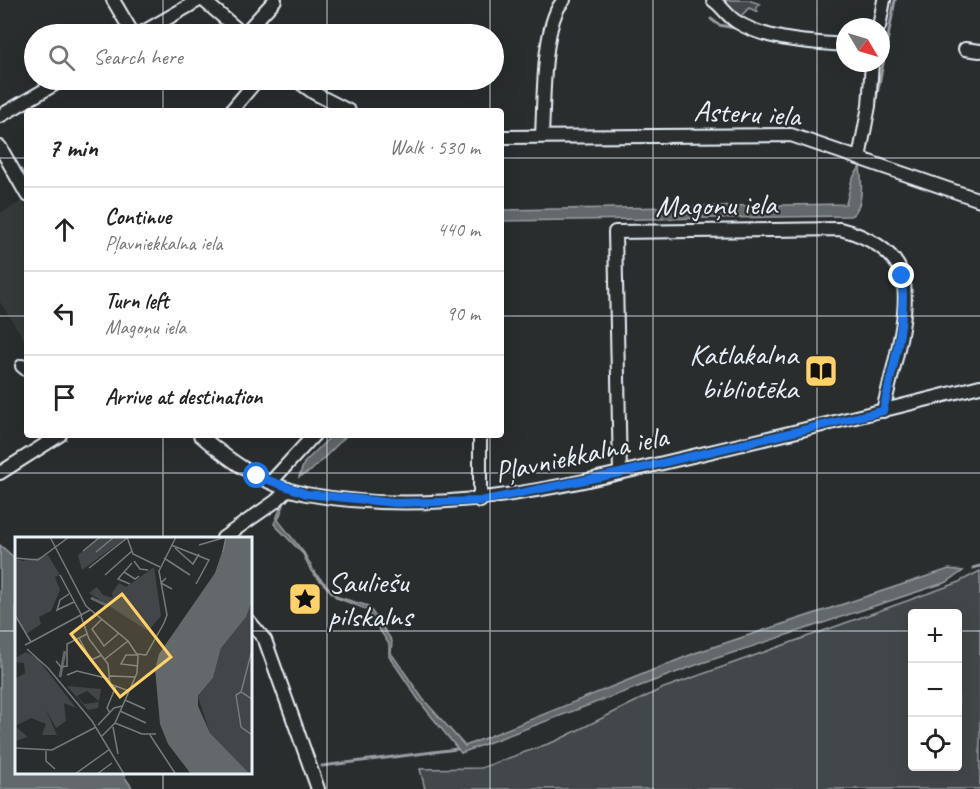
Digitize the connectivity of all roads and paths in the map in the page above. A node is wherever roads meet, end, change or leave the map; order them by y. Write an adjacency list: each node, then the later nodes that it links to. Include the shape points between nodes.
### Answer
1 (113, 0): 8 (street)
2 (201, 0): 9 (street); 10 (street)
3 (275, 0): 11 (street)
4 (564, 0): 22 (street, via 554,15 549,43)
5 (713, 0): 12 (street, via 746,26 789,40)
6 (884, 0): 7 (street)
7 (881, 18)
8 (127, 24)
9 (158, 24)
10 (231, 24)
11 (252, 24)
12 (836, 44)
13 (966, 49): 14 (street)
14 (980, 51)
15 (871, 72): 25 (street)
16 (45, 90): 21 (street)
17 (249, 90): 19 (street)
18 (311, 90): 20 (street)
19 (234, 108)
20 (341, 108)
21 (0, 116)
22 (542, 135): 23 (street, Asteru iela); 25 (street, Asteru iela, via 791,135)
23 (504, 137)
24 (0, 147): 26 (street)
25 (859, 158): 27 (street, Asteru iela)
26 (24, 190)
27 (980, 200)
28 (980, 386): 29 (street, Pļavniekkalna iela)
29 (883, 411): 35 (street, Pļavniekkalna iela); 35 (street, Magoņu iela, via 902,321 904,286 886,252 864,235 840,229 615,232)
30 (55, 438): 34 (street)
31 (204, 438): 36 (street, Pļavniekkalna iela, via 240,467)
32 (311, 438): 36 (street)
33 (480, 438): 38 (street)
34 (0, 473)
35 (620, 473): 38 (street, Pļavniekkalna iela)
36 (271, 482): 37 (street, Pļavniekkalna iela)
37 (288, 489): 38 (street, Pļavniekkalna iela, via 395,503); 39 (street)
38 (480, 501)
39 (224, 537)
40 (252, 624): 41 (street, via 265,640)
41 (318, 789)

